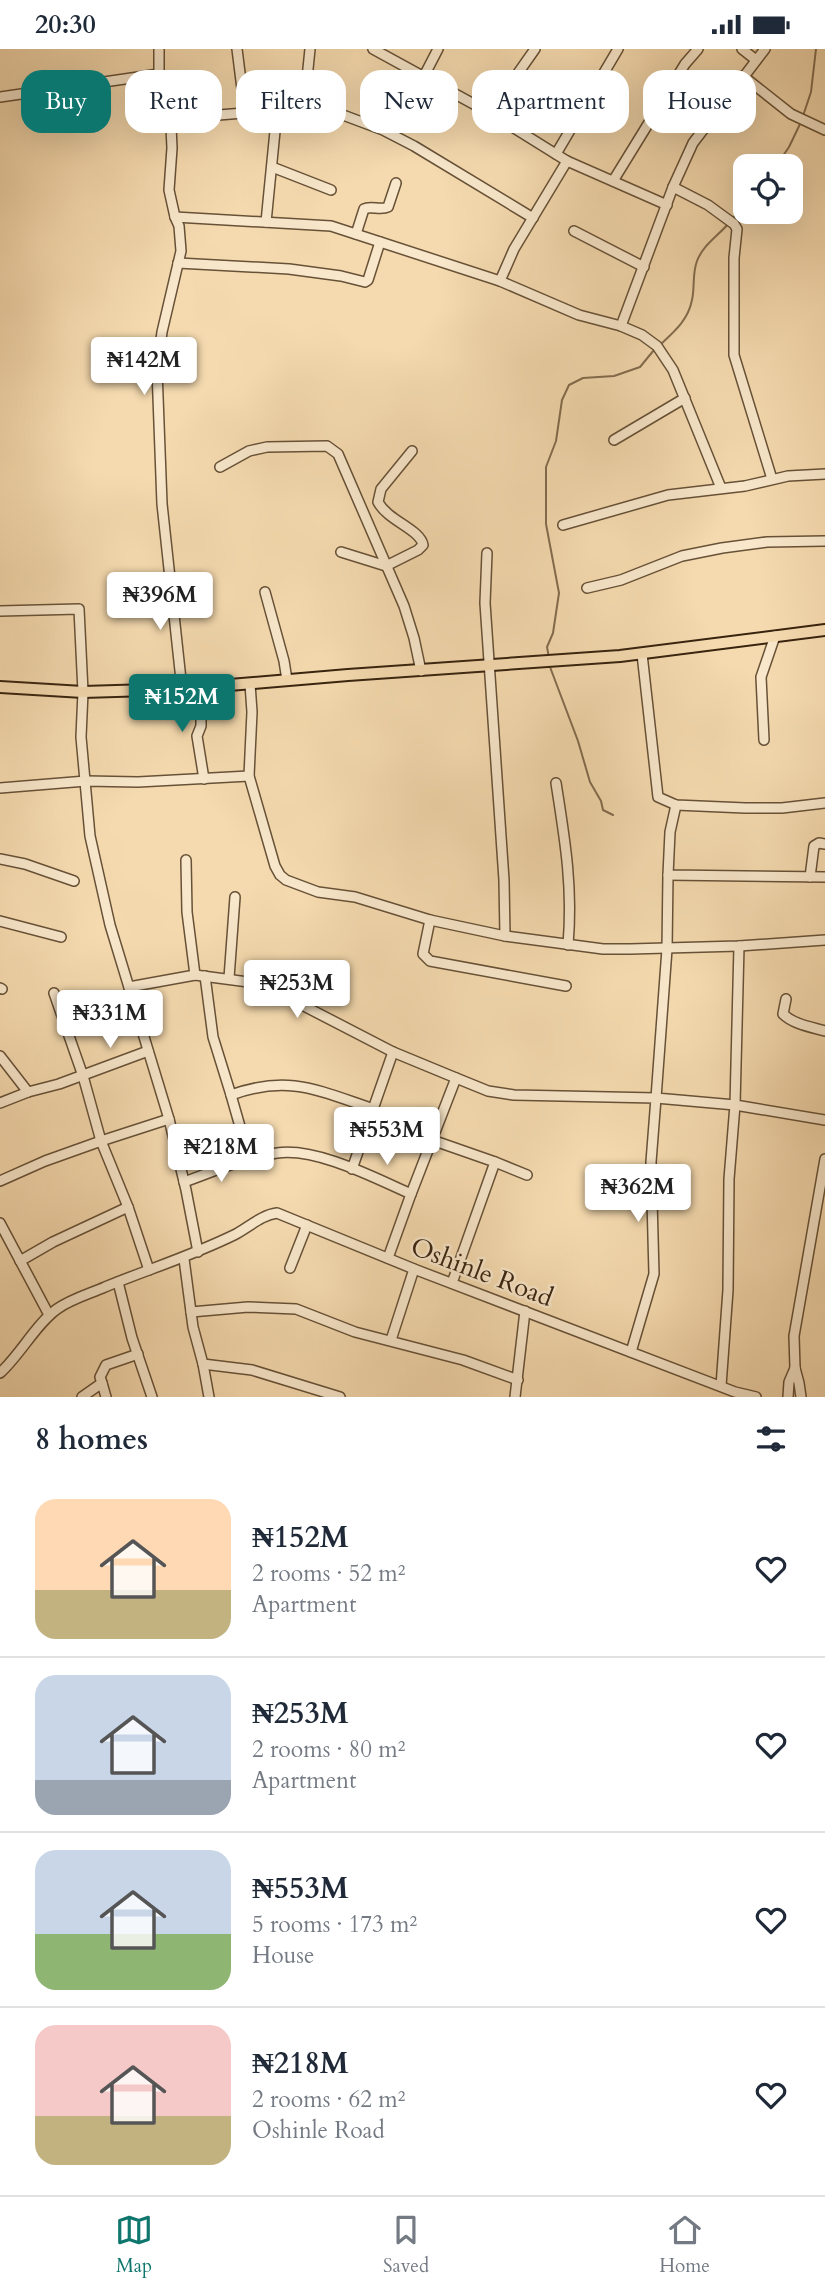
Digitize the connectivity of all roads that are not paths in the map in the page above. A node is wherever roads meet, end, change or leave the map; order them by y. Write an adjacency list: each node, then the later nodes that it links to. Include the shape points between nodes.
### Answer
1 (159, 49): 12 (street)
2 (237, 49): 13 (street)
3 (310, 49): 14 (street)
4 (373, 49): 15 (street)
5 (438, 49): 16 (street)
6 (535, 49): 17 (street)
7 (618, 49): 28 (street)
8 (698, 49): 31 (street)
9 (741, 49): 11 (street)
10 (765, 49): 11 (street)
11 (756, 60): 18 (street)
12 (159, 70)
13 (240, 70)
14 (308, 70)
15 (413, 70)
16 (427, 70)
17 (520, 70)
18 (748, 70)
19 (125, 79): 21 (street)
20 (756, 86): 23 (street, via 791,114)
21 (0, 97)
22 (346, 116): 37 (street, via 383,130)
23 (825, 129)
24 (170, 133): 36 (street, via 169,190)
25 (275, 133): 30 (street)
26 (522, 133): 28 (street)
27 (700, 133): 33 (street)
28 (556, 154): 29 (street)
29 (567, 161): 31 (street); 37 (street)
30 (272, 167): 34 (street); 38 (street)
31 (613, 181): 35 (street)
32 (396, 183): 40 (street, via 388,207 364,209)
33 (673, 187): 35 (street); 51 (street, via 708,205 737,231 734,355)
34 (331, 190)
35 (667, 205): 43 (street)
36 (175, 217): 38 (street); 42 (street, via 180,236)
37 (533, 218): 44 (street)
38 (266, 222): 40 (street, via 331,226)
39 (574, 231): 43 (street)
40 (356, 234): 41 (street)
41 (380, 242): 42 (street, via 365,282 289,269); 44 (street)
42 (178, 263): 72 (street, via 157,370 162,504)
43 (643, 267): 45 (street)
44 (500, 281): 45 (street, via 579,315)
45 (621, 326): 46 (street, via 657,346)
46 (685, 398): 47 (street); 52 (street)
47 (614, 440)
48 (412, 451): 53 (street, via 381,489)
49 (220, 467): 54 (street, via 248,451 267,447 327,446 338,454)
50 (825, 474): 51 (street)
51 (772, 479): 52 (street)
52 (721, 488): 55 (street, via 668,495)
53 (378, 502): 54 (street); 59 (street, via 385,514 418,535 423,545)
54 (362, 510): 59 (street)
55 (564, 525)
56 (825, 541): 60 (street, via 722,548 682,556)
57 (341, 552): 59 (street)
58 (487, 553): 66 (street)
59 (386, 566): 67 (street, via 404,606)
60 (587, 588)
61 (265, 592): 68 (street)
62 (0, 611): 73 (street, via 79,609)
63 (825, 629): 64 (main road)
64 (775, 636): 65 (main road); 74 (street, via 761,677)
65 (642, 654): 66 (main road); 81 (street, via 656,793)
66 (490, 666): 67 (main road); 92 (street)
67 (421, 671): 68 (main road)
68 (287, 680): 69 (main road)
69 (250, 684): 71 (main road); 75 (street)
70 (0, 687): 73 (main road)
71 (201, 687): 72 (main road); 76 (street, via 197,736)
72 (182, 689): 73 (main road)
73 (83, 692): 77 (street)
74 (765, 740)
75 (249, 776): 76 (street); 90 (street, via 280,875 300,887 355,897)
76 (204, 779): 77 (street)
77 (86, 781): 79 (street); 101 (street, via 90,836)
78 (556, 783): 95 (street, via 569,867)
79 (0, 787)
80 (825, 803): 81 (street, via 745,809)
81 (676, 805): 85 (street)
82 (825, 844): 86 (street, via 814,846)
83 (0, 859): 88 (street)
84 (186, 860): 98 (street, via 187,912)
85 (668, 875): 86 (street); 97 (street)
86 (810, 877): 87 (street)
87 (825, 877)
88 (74, 881)
89 (235, 897): 99 (street)
90 (430, 920): 92 (street); 100 (street, via 423,954 430,961)
91 (0, 921): 93 (street)
92 (505, 936): 95 (street)
93 (61, 937)
94 (825, 940): 96 (street)
95 (568, 945): 97 (street)
96 (738, 946): 97 (street); 114 (street)
97 (667, 949): 112 (street)
98 (200, 976): 99 (street); 101 (street); 111 (street)
99 (229, 978): 106 (street, via 275,991)
100 (566, 986)
101 (129, 987): 105 (street)
102 (54, 993): 108 (street)
103 (786, 999): 104 (street, via 786,1017)
104 (825, 1031)
105 (148, 1051): 108 (street); 116 (street)
106 (394, 1052): 109 (street); 115 (street)
107 (0, 1056): 110 (street)
108 (83, 1076): 110 (street); 119 (street)
109 (456, 1078): 112 (street, via 514,1095); 118 (street)
110 (28, 1092): 113 (street)
111 (231, 1095): 115 (street, via 271,1085 301,1086); 120 (street)
112 (656, 1098): 114 (street); 144 (street, via 651,1162 654,1274)
113 (0, 1103)
114 (735, 1105): 117 (street); 151 (street)
115 (373, 1109): 123 (street)
116 (169, 1119): 119 (street); 126 (street)
117 (825, 1120)
118 (432, 1140): 122 (street); 127 (street)
119 (101, 1141): 125 (street); 128 (street)
120 (249, 1159): 123 (street, via 279,1152 306,1154); 126 (street)
121 (825, 1159): 147 (street, via 794,1336)
122 (495, 1162): 124 (street); 139 (street)
123 (352, 1169): 127 (street)
124 (527, 1175)
125 (0, 1181)
126 (184, 1181): 131 (street)
127 (411, 1193): 132 (street)
128 (128, 1207): 134 (street); 137 (street)
129 (0, 1223): 134 (street)
130 (307, 1226): 131 (street, Oshinle Road, via 272,1214); 132 (street, Oshinle Road); 135 (street)
131 (198, 1252): 133 (street, Oshinle Road)
132 (388, 1258): 136 (street, Oshinle Road)
133 (184, 1259): 137 (street, Oshinle Road); 141 (street)
134 (20, 1261): 142 (street)
135 (290, 1268)
136 (414, 1269): 139 (street, Oshinle Road); 143 (street)
137 (149, 1270): 138 (street, Oshinle Road)
138 (118, 1282): 142 (street, Oshinle Road); 145 (street)
139 (452, 1283): 140 (street, Oshinle Road)
140 (525, 1311): 144 (street, Oshinle Road); 149 (street)
141 (191, 1312): 143 (street, via 296,1309 355,1332); 146 (street)
142 (49, 1315): 148 (street)
143 (391, 1340): 149 (street)
144 (631, 1352): 151 (street, Oshinle Road)
145 (138, 1355): 150 (street, via 106,1365); 155 (street)
146 (203, 1364): 156 (street); 157 (street, via 252,1370)
147 (795, 1368): 160 (street); 161 (street)
148 (0, 1373)
149 (518, 1380): 158 (street)
150 (102, 1383): 153 (street); 154 (street)
151 (721, 1386): 152 (street, Oshinle Road)
152 (734, 1394): 159 (street, Oshinle Road)
153 (82, 1397)
154 (106, 1397)
155 (152, 1397)
156 (209, 1397)
157 (340, 1397)
158 (515, 1397)
159 (756, 1397)
160 (788, 1397)
161 (801, 1397)

